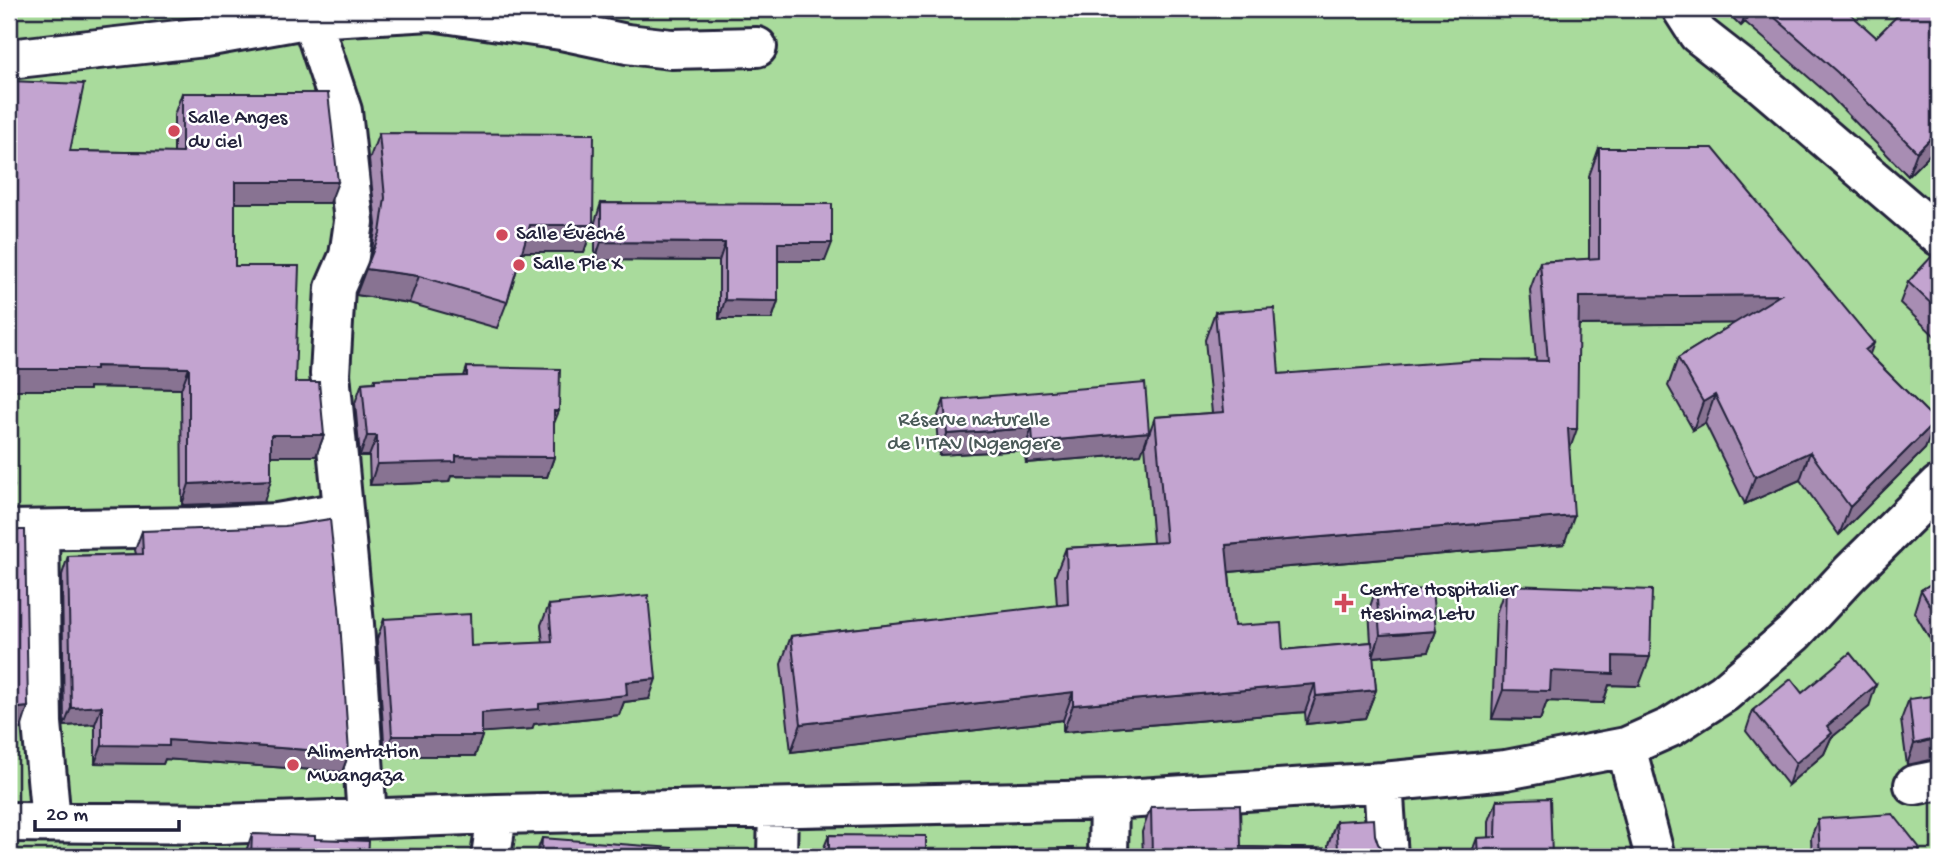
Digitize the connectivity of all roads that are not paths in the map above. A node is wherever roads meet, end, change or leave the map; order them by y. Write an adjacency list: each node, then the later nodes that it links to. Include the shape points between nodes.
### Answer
1 (1682, 9): 5 (street, via 1698,34 1762,83)
2 (311, 18): 3 (street, via 431,11 671,49); 4 (street, via 205,37); 7 (street, via 342,111 354,222 349,256 335,288 330,374)
3 (757, 47)
4 (9, 59)
5 (1939, 236)
6 (1939, 485): 9 (street, via 1794,633 1724,693 1671,727)
7 (342, 512): 8 (street, via 277,523); 14 (street)
8 (24, 530): 16 (street)
9 (1626, 747): 10 (street, via 1506,770); 22 (street)
10 (1383, 782): 11 (street); 21 (street)
11 (1109, 800): 12 (street); 20 (street)
12 (778, 808): 13 (street); 19 (street)
13 (497, 814): 14 (street); 18 (street)
14 (367, 818): 17 (street)
15 (9, 822): 16 (street)
16 (51, 822): 17 (street)
17 (219, 840)
18 (491, 857)
19 (777, 857)
20 (1108, 857)
21 (1388, 857)
22 (1654, 857)

